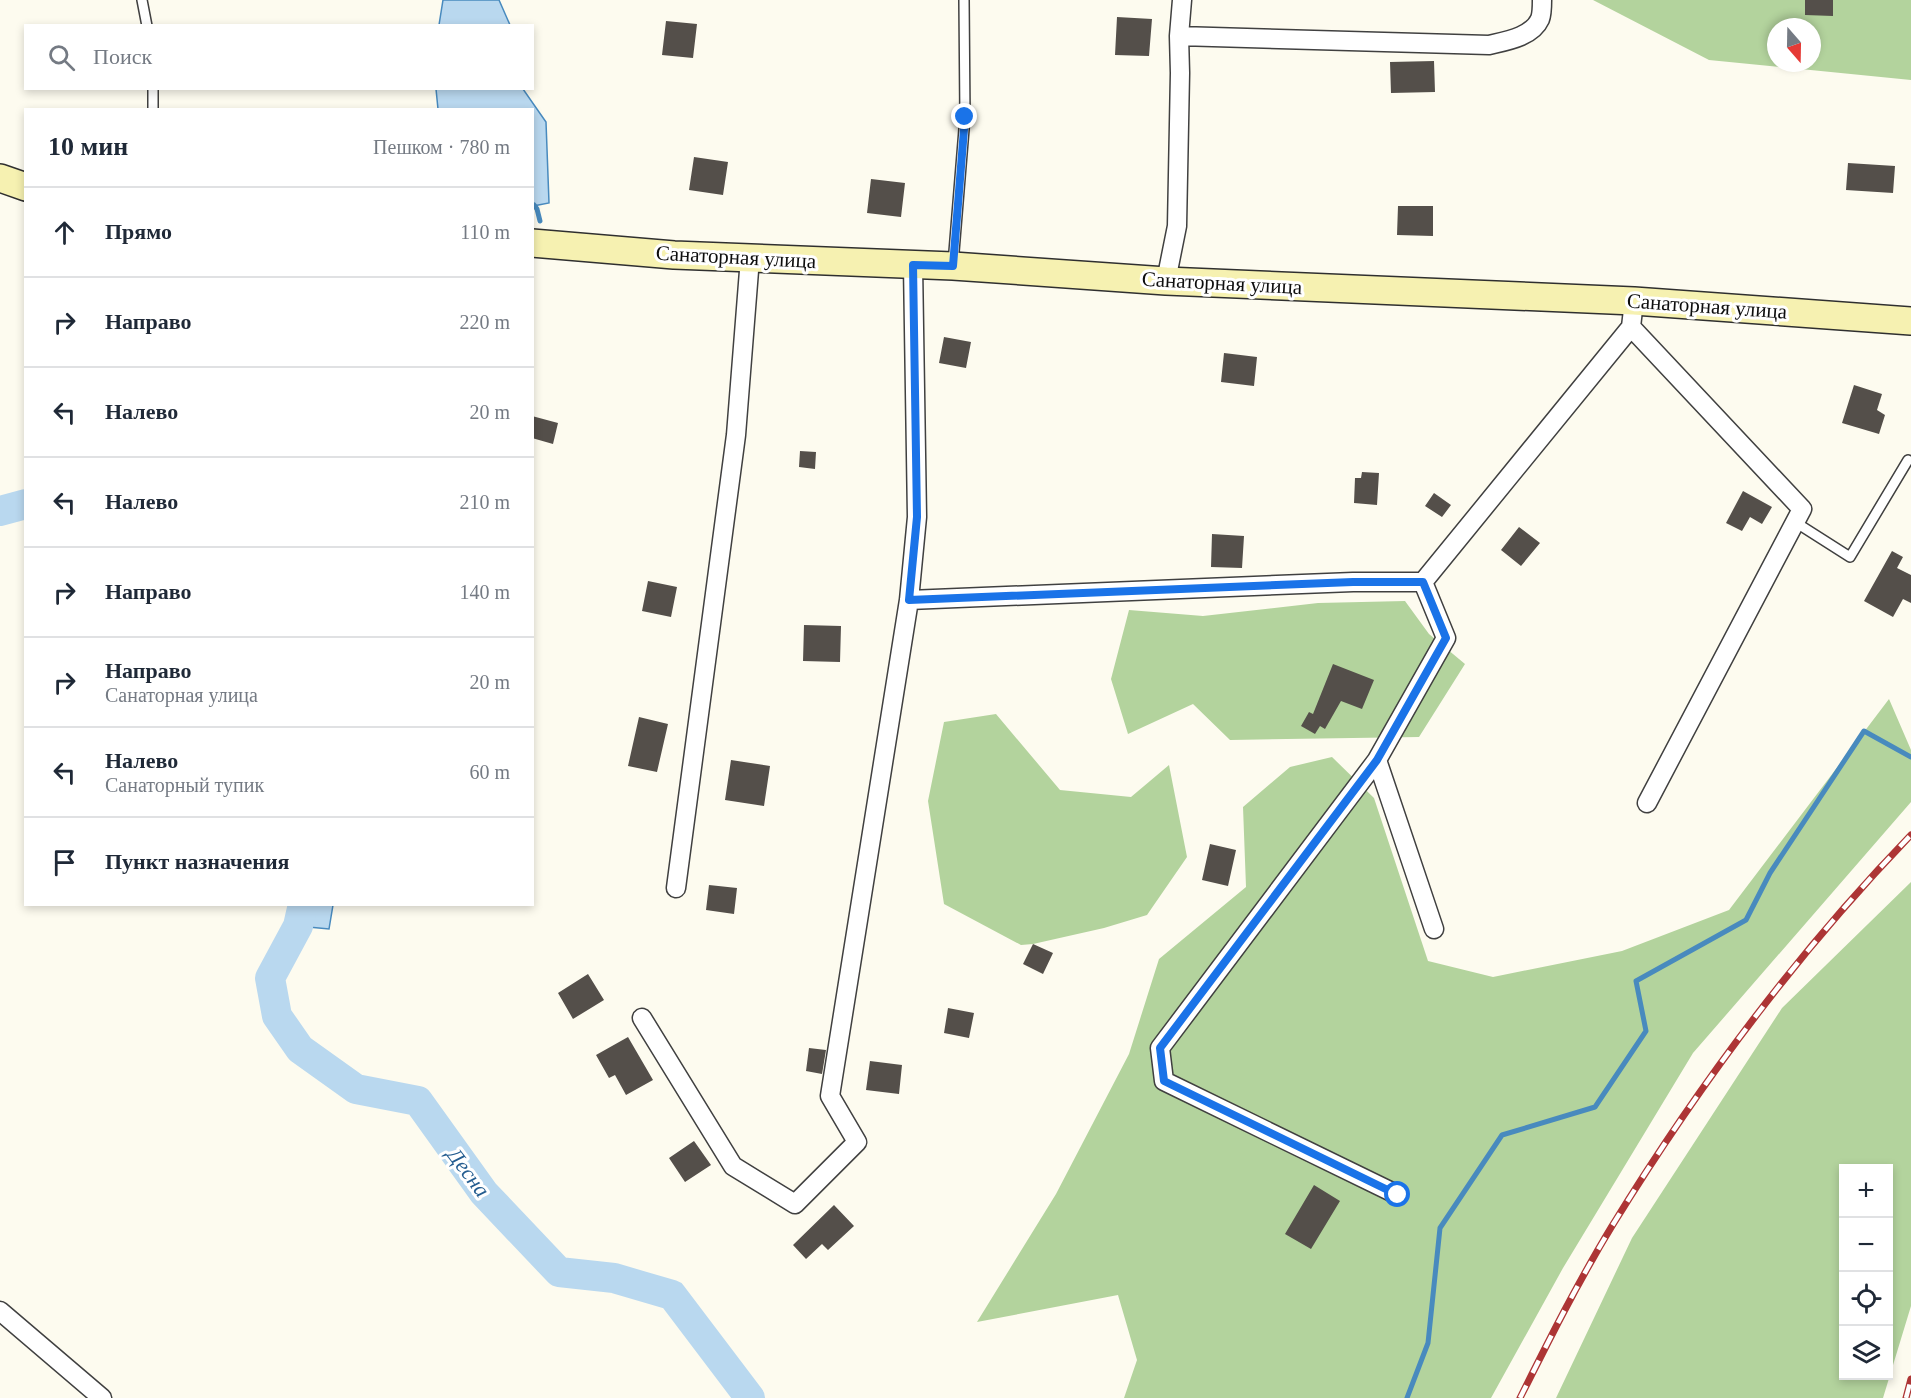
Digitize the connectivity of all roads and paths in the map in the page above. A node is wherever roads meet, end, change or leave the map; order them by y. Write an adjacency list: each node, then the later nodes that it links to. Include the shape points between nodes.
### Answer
1 (142, 0): 5 (lane)
2 (964, 0): 14 (lane, via 965,117)
3 (1182, 0): 6 (street)
4 (1542, 0): 6 (street, via 1540,20 1530,32 1489,45)
5 (147, 24)
6 (1179, 36): 15 (street, via 1177,226)
7 (153, 90): 8 (lane)
8 (153, 108)
9 (0, 178): 10 (street)
10 (24, 186)
11 (534, 243): 12 (street, Санаторная улица)
12 (750, 258): 13 (street, Санаторная улица); 24 (street, via 736,435)
13 (913, 265): 14 (street, Санаторная улица); 21 (street, via 917,517)
14 (953, 266): 15 (street, Санаторная улица)
15 (1166, 281): 16 (street, Санаторная улица)
16 (1633, 314): 17 (street, Санаторная улица); 19 (street, via 1802,509); 20 (street)
17 (1911, 321)
18 (1908, 460): 19 (lane, via 1851,557)
19 (1795, 522): 23 (street)
20 (1423, 582): 21 (street); 22 (street, via 1446,638)
21 (909, 600): 26 (street, via 830,1096 857,1142 795,1204 733,1166)
22 (1377, 760): 25 (street); 27 (street, via 1160,1048 1164,1081)
23 (1647, 804)
24 (676, 888)
25 (1434, 930)
26 (642, 1018)
27 (1398, 1195)
28 (0, 1311): 29 (street)
29 (102, 1398)

